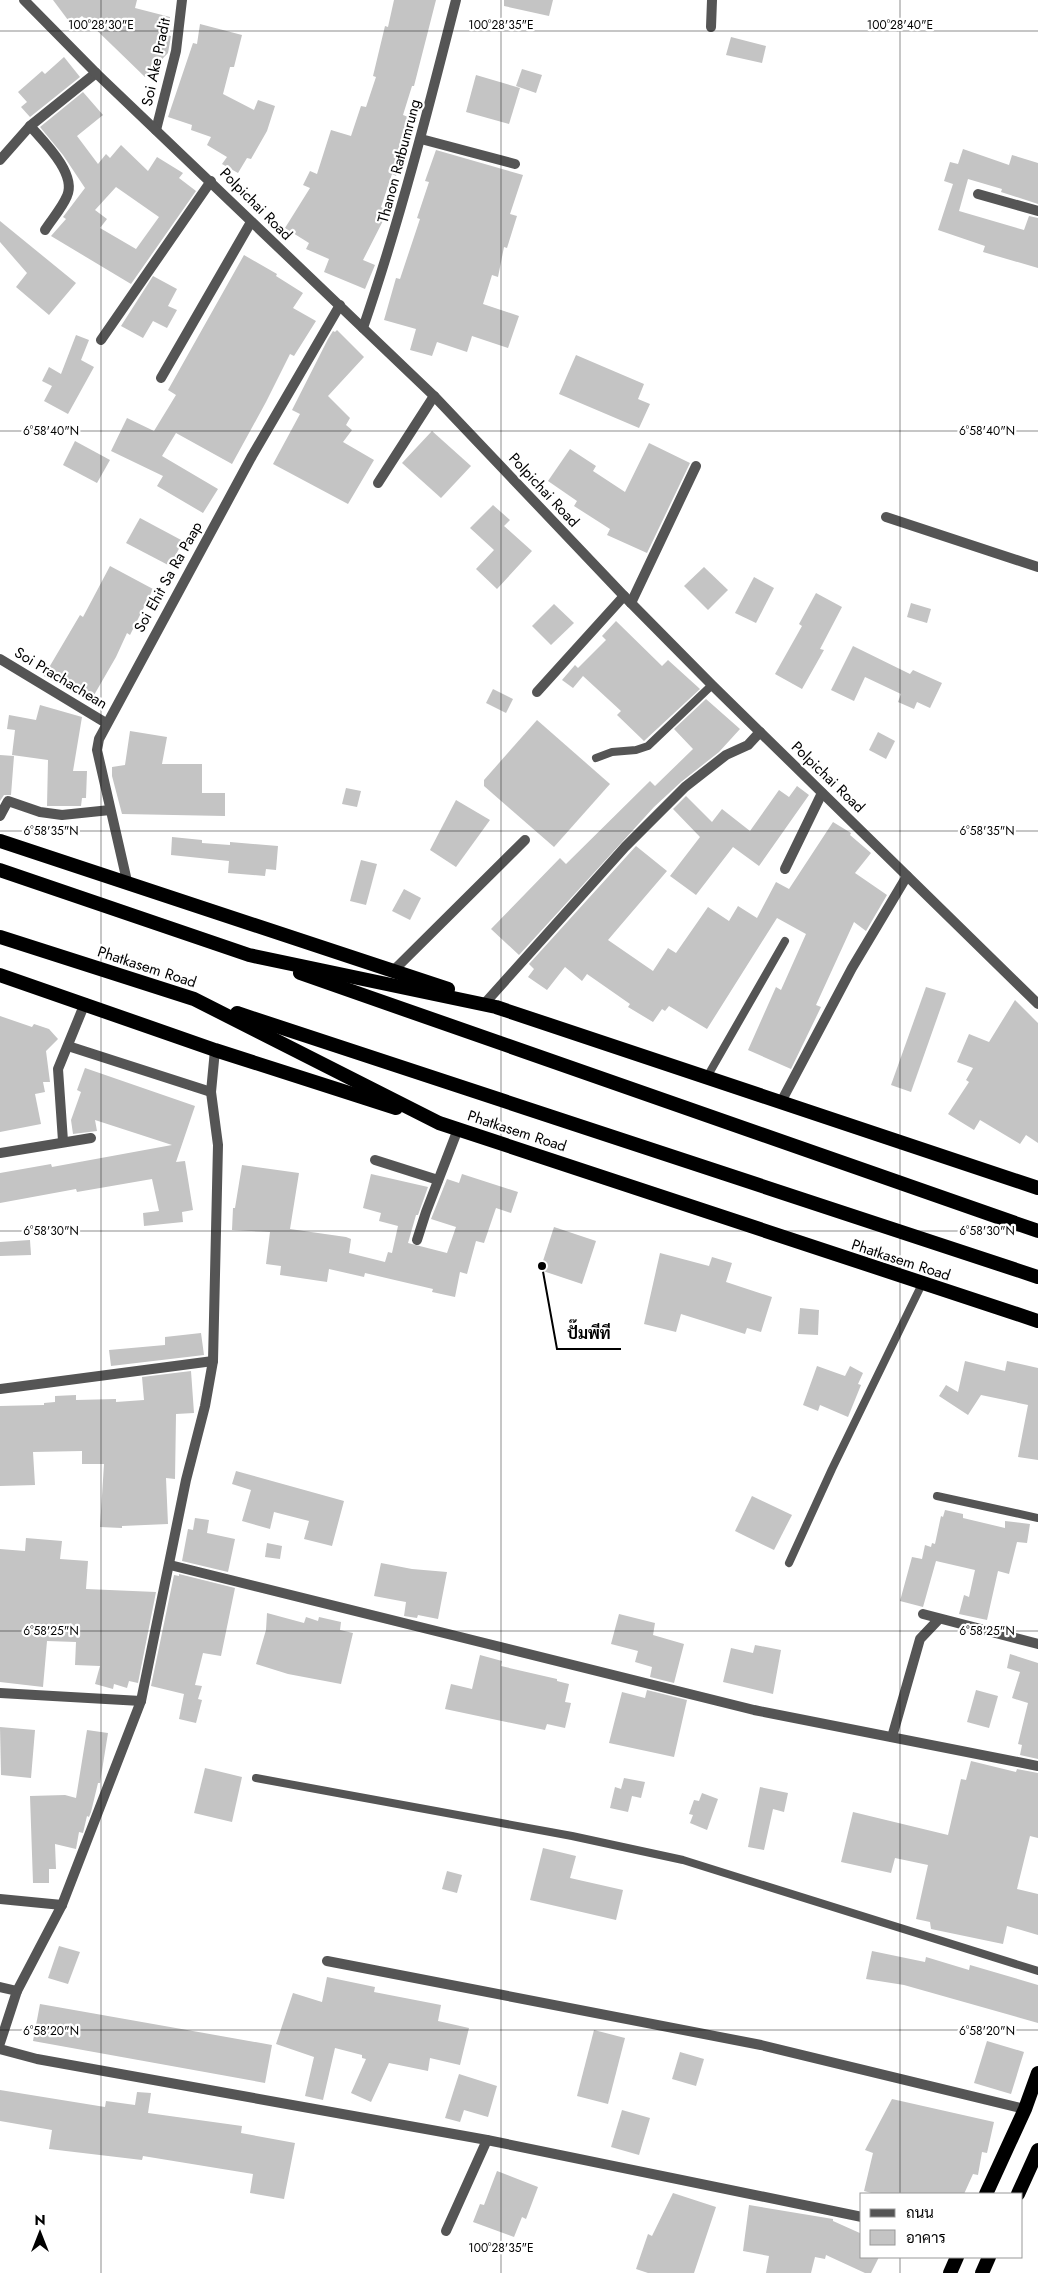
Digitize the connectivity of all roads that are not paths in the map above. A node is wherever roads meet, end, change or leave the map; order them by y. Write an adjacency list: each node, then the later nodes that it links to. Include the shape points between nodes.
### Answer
1 (24, 0): 6 (street, Polpichai Road)
2 (182, 0): 8 (street, Soi Ake Pradit, via 176,51)
3 (456, 0): 9 (street, Thanon Ratbumrung)
4 (712, 0): 5 (street)
5 (711, 27)
6 (96, 73): 7 (street); 8 (street, Polpichai Road)
7 (30, 126): 10 (street); 16 (street, via 65,170 69,183 68,195)
8 (156, 130): 12 (street, Polpichai Road)
9 (421, 139): 11 (street); 18 (street, Thanon Ratbumrung)
10 (0, 160)
11 (515, 164)
12 (211, 181): 15 (street, Polpichai Road); 19 (street)
13 (978, 194): 14 (street)
14 (1038, 211)
15 (251, 222): 17 (street, Polpichai Road); 20 (street)
16 (46, 230)
17 (340, 305): 18 (street, Polpichai Road); 30 (street, Soi Ehit Sa Ra Paap, via 252,456)
18 (363, 328): 21 (street, Polpichai Road)
19 (101, 340)
20 (161, 378)
21 (434, 396): 23 (street); 26 (street, Polpichai Road)
22 (696, 466): 26 (street)
23 (378, 483)
24 (886, 517): 25 (street)
25 (1038, 567)
26 (627, 600): 28 (street, Polpichai Road); 29 (street)
27 (0, 659): 30 (street, Soi Prachachean)
28 (712, 685): 31 (street, Polpichai Road); 32 (lane, via 648,746)
29 (537, 692)
30 (106, 723): 34 (street, Soi Ehit Sa Ra Paap, via 97,750)
31 (760, 732): 33 (street, Polpichai Road); 50 (street, via 748,745 726,755 685,787 625,847)
32 (596, 758)
33 (822, 793): 38 (street); 40 (street, Polpichai Road)
34 (110, 810): 35 (street, via 62,816 8,801); 41 (street, Soi Ehit Sa Ra Paap)
35 (0, 816)
36 (525, 840): 45 (street)
37 (0, 841): 41 (highway)
38 (785, 869)
39 (0, 870): 44 (highway)
40 (907, 876): 49 (street, Polpichai Road); 55 (street, via 852,968)
41 (127, 881): 45 (highway)
42 (0, 937): 47 (highway, Phatkasem Road)
43 (784, 941): 53 (lane)
44 (249, 955): 50 (highway); 64 (highway)
45 (394, 970): 50 (highway)
46 (0, 975): 48 (highway)
47 (194, 999): 56 (highway, Phatkasem Road); 66 (highway)
48 (85, 1003): 51 (street); 52 (highway)
49 (1038, 1004)
50 (490, 1005): 53 (highway)
51 (68, 1046): 54 (street); 59 (street, via 58,1069)
52 (216, 1050): 54 (street); 56 (highway)
53 (706, 1077): 55 (highway)
54 (211, 1092): 69 (street, via 218,1145)
55 (781, 1102): 63 (highway)
56 (439, 1123): 57 (highway, Phatkasem Road)
57 (458, 1129): 62 (street); 67 (highway, Phatkasem Road)
58 (92, 1138): 59 (street)
59 (63, 1141): 60 (street)
60 (0, 1153)
61 (375, 1160): 62 (street)
62 (438, 1180): 65 (street)
63 (1038, 1188)
64 (1038, 1231)
65 (417, 1240)
66 (1038, 1278)
67 (922, 1284): 68 (highway, Phatkasem Road); 73 (lane)
68 (1038, 1321)
69 (213, 1361): 70 (street); 74 (street)
70 (0, 1389)
71 (937, 1496): 72 (lane)
72 (1038, 1518)
73 (789, 1563)
74 (170, 1565): 79 (street); 80 (street, via 754,1710)
75 (923, 1614): 76 (street)
76 (939, 1619): 77 (street); 80 (street, via 920,1639)
77 (1038, 1644)
78 (0, 1692): 79 (street)
79 (141, 1701): 84 (street)
80 (892, 1737): 81 (street)
81 (1038, 1766)
82 (256, 1778): 86 (lane, via 572,1836 683,1860)
83 (0, 1899): 84 (street)
84 (62, 1905): 88 (street)
85 (327, 1961): 92 (street, via 761,2045)
86 (1038, 1971)
87 (0, 1987): 88 (street)
88 (17, 1991): 89 (street)
89 (0, 2043)
90 (0, 2049): 93 (street, via 37,2059)
91 (1038, 2073): 92 (highway)
92 (1025, 2109): 95 (highway)
93 (487, 2140): 97 (street); 98 (street)
94 (1038, 2150): 96 (highway)
95 (986, 2193)
96 (1018, 2193)
97 (860, 2217)
98 (446, 2231)
99 (957, 2258): 101 (highway)
100 (989, 2258): 102 (highway)
101 (950, 2273)
102 (982, 2273)

